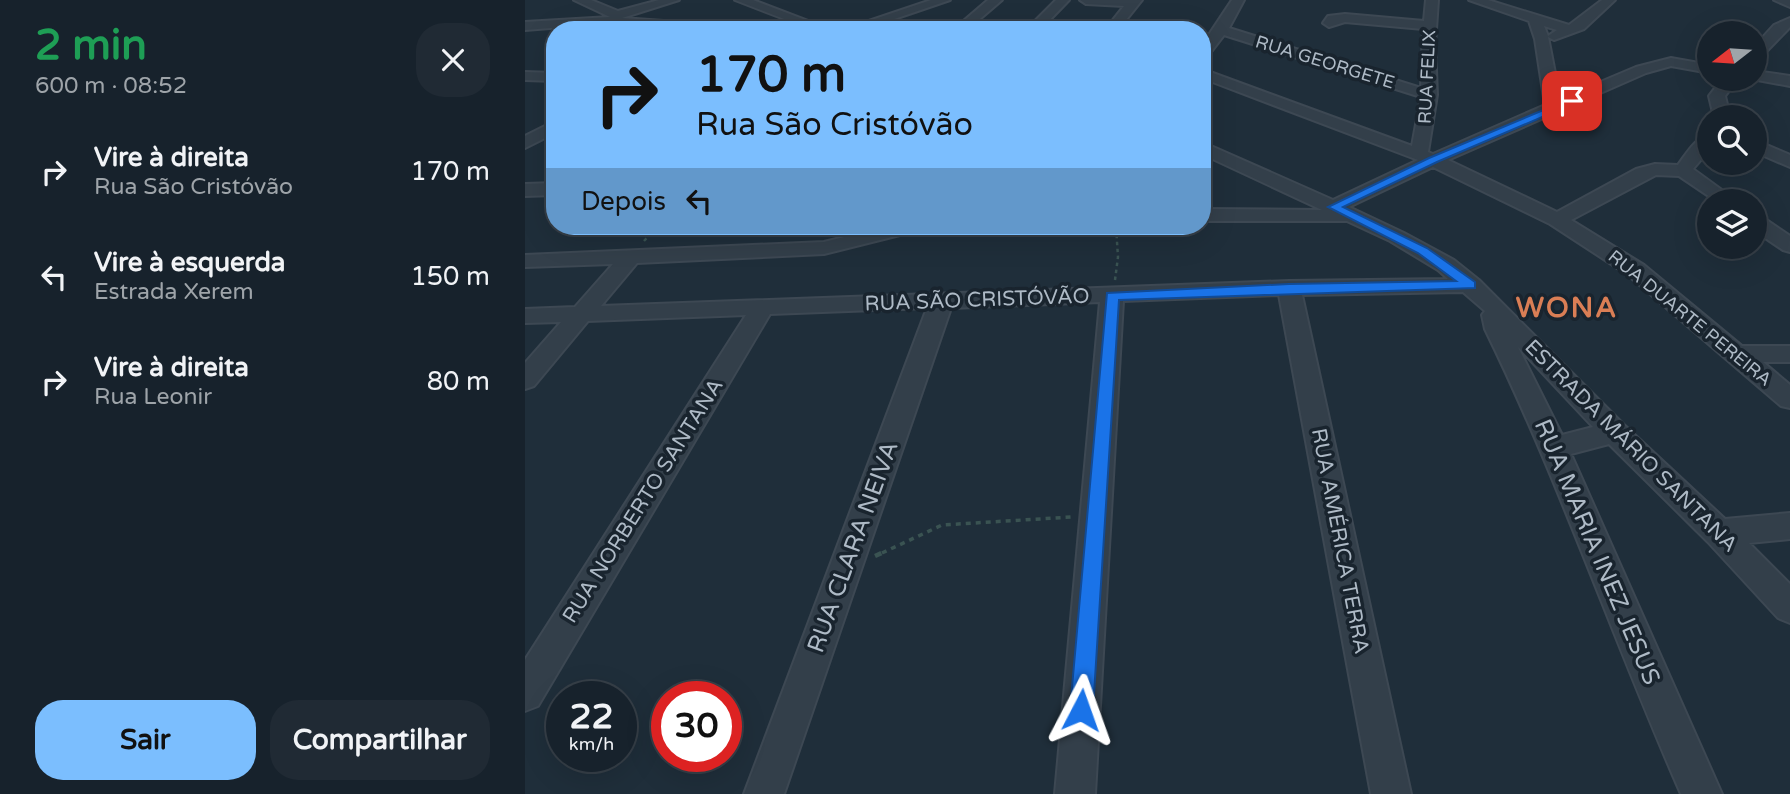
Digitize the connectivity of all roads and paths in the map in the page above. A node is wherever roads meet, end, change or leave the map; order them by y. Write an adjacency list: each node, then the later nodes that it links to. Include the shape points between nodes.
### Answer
1 (580, 0): 18 (street)
2 (673, 0): 18 (street)
3 (741, 0): 24 (street)
4 (901, 0): 17 (street)
5 (944, 0): 17 (street)
6 (996, 0): 26 (street)
7 (1063, 0): 27 (street)
8 (1086, 0): 14 (street)
9 (1238, 0): 33 (street)
10 (1433, 0): 32 (street, RUA FELIX)
11 (1475, 0): 20 (street)
12 (1586, 0): 15 (street)
13 (1780, 0): 16 (street)
14 (1135, 2): 28 (street)
15 (1606, 2): 34 (street)
16 (1790, 3)
17 (922, 6): 25 (street)
18 (617, 15): 21 (street)
19 (1357, 18): 32 (street)
20 (1535, 19): 34 (street); 35 (street)
21 (601, 20): 22 (street); 23 (street)
22 (588, 21)
23 (614, 21)
24 (800, 21)
25 (876, 21)
26 (969, 21)
27 (1041, 21)
28 (1119, 21)
29 (1790, 22): 36 (street)
30 (546, 24): 31 (street)
31 (525, 26)
32 (1430, 26): 44 (street, RUA FELIX)
33 (1221, 30): 37 (street); 44 (street, RUA GEORGETE)
34 (1571, 30): 35 (street)
35 (1542, 39): 45 (street)
36 (1767, 42)
37 (1211, 43)
38 (1697, 66): 45 (street, via 1663,63)
39 (525, 76): 41 (street)
40 (1211, 76): 51 (street, RUA DUARTE PEREIRA)
41 (546, 77)
42 (1767, 77): 43 (street)
43 (1790, 81)
44 (1429, 95): 51 (street, RUA FELIX)
45 (1554, 109): 51 (street)
46 (546, 132): 47 (street)
47 (526, 142)
48 (1211, 151): 57 (street, ESTRADA MÁRIO SANTANA)
49 (1697, 151): 53 (street)
50 (1767, 151): 52 (street)
51 (1426, 157): 57 (street); 60 (street, RUA DUARTE PEREIRA)
52 (1790, 162)
53 (1683, 171): 55 (street); 60 (street, via 1642,173)
54 (546, 188): 56 (street)
55 (1712, 189)
56 (525, 190)
57 (1334, 207): 59 (street, ESTRADA MÁRIO SANTANA)
58 (1211, 215): 59 (street)
59 (1353, 216): 67 (street, ESTRADA MÁRIO SANTANA, via 1422,251)
60 (1557, 220): 75 (street, RUA DUARTE PEREIRA, via 1636,270)
61 (1767, 230): 64 (street)
62 (877, 235): 65 (street, via 824,248)
63 (1117, 235): 69 (path)
64 (1790, 246)
65 (629, 258): 66 (street); 73 (street)
66 (525, 261)
67 (1471, 285): 68 (street, RUA SÃO CRISTÓVÃO); 72 (street, ESTRADA MÁRIO SANTANA)
68 (1289, 288): 69 (street, RUA SÃO CRISTÓVÃO); 89 (street, RUA AMÉRICA TERRA)
69 (1112, 296): 70 (street, RUA SÃO CRISTÓVÃO); 81 (street)
70 (942, 300): 71 (street, RUA SÃO CRISTÓVÃO); 84 (street, RUA CLARA NEIVA)
71 (762, 309): 73 (street, RUA SÃO CRISTÓVÃO); 86 (street, RUA NORBERTO SANTANA)
72 (1496, 309): 79 (street, ESTRADA MÁRIO SANTANA); 80 (street, RUA MARIA INEZ JESUS, via 1497,329)
73 (579, 314): 74 (street, RUA SÃO CRISTÓVÃO); 77 (street)
74 (525, 316)
75 (1737, 354): 76 (street); 78 (street, RUA DUARTE PEREIRA)
76 (1790, 355)
77 (525, 380)
78 (1790, 399)
79 (1614, 432): 80 (street); 83 (street, ESTRADA MÁRIO SANTANA)
80 (1555, 447): 90 (street, RUA MARIA INEZ JESUS)
81 (1095, 515): 84 (path, via 942,525); 88 (street)
82 (1790, 526): 83 (street)
83 (1719, 533): 85 (street, ESTRADA MÁRIO SANTANA)
84 (845, 571): 87 (street, RUA CLARA NEIVA)
85 (1790, 607)
86 (525, 693)
87 (764, 794)
88 (1075, 794)
89 (1391, 794)
90 (1702, 794)

